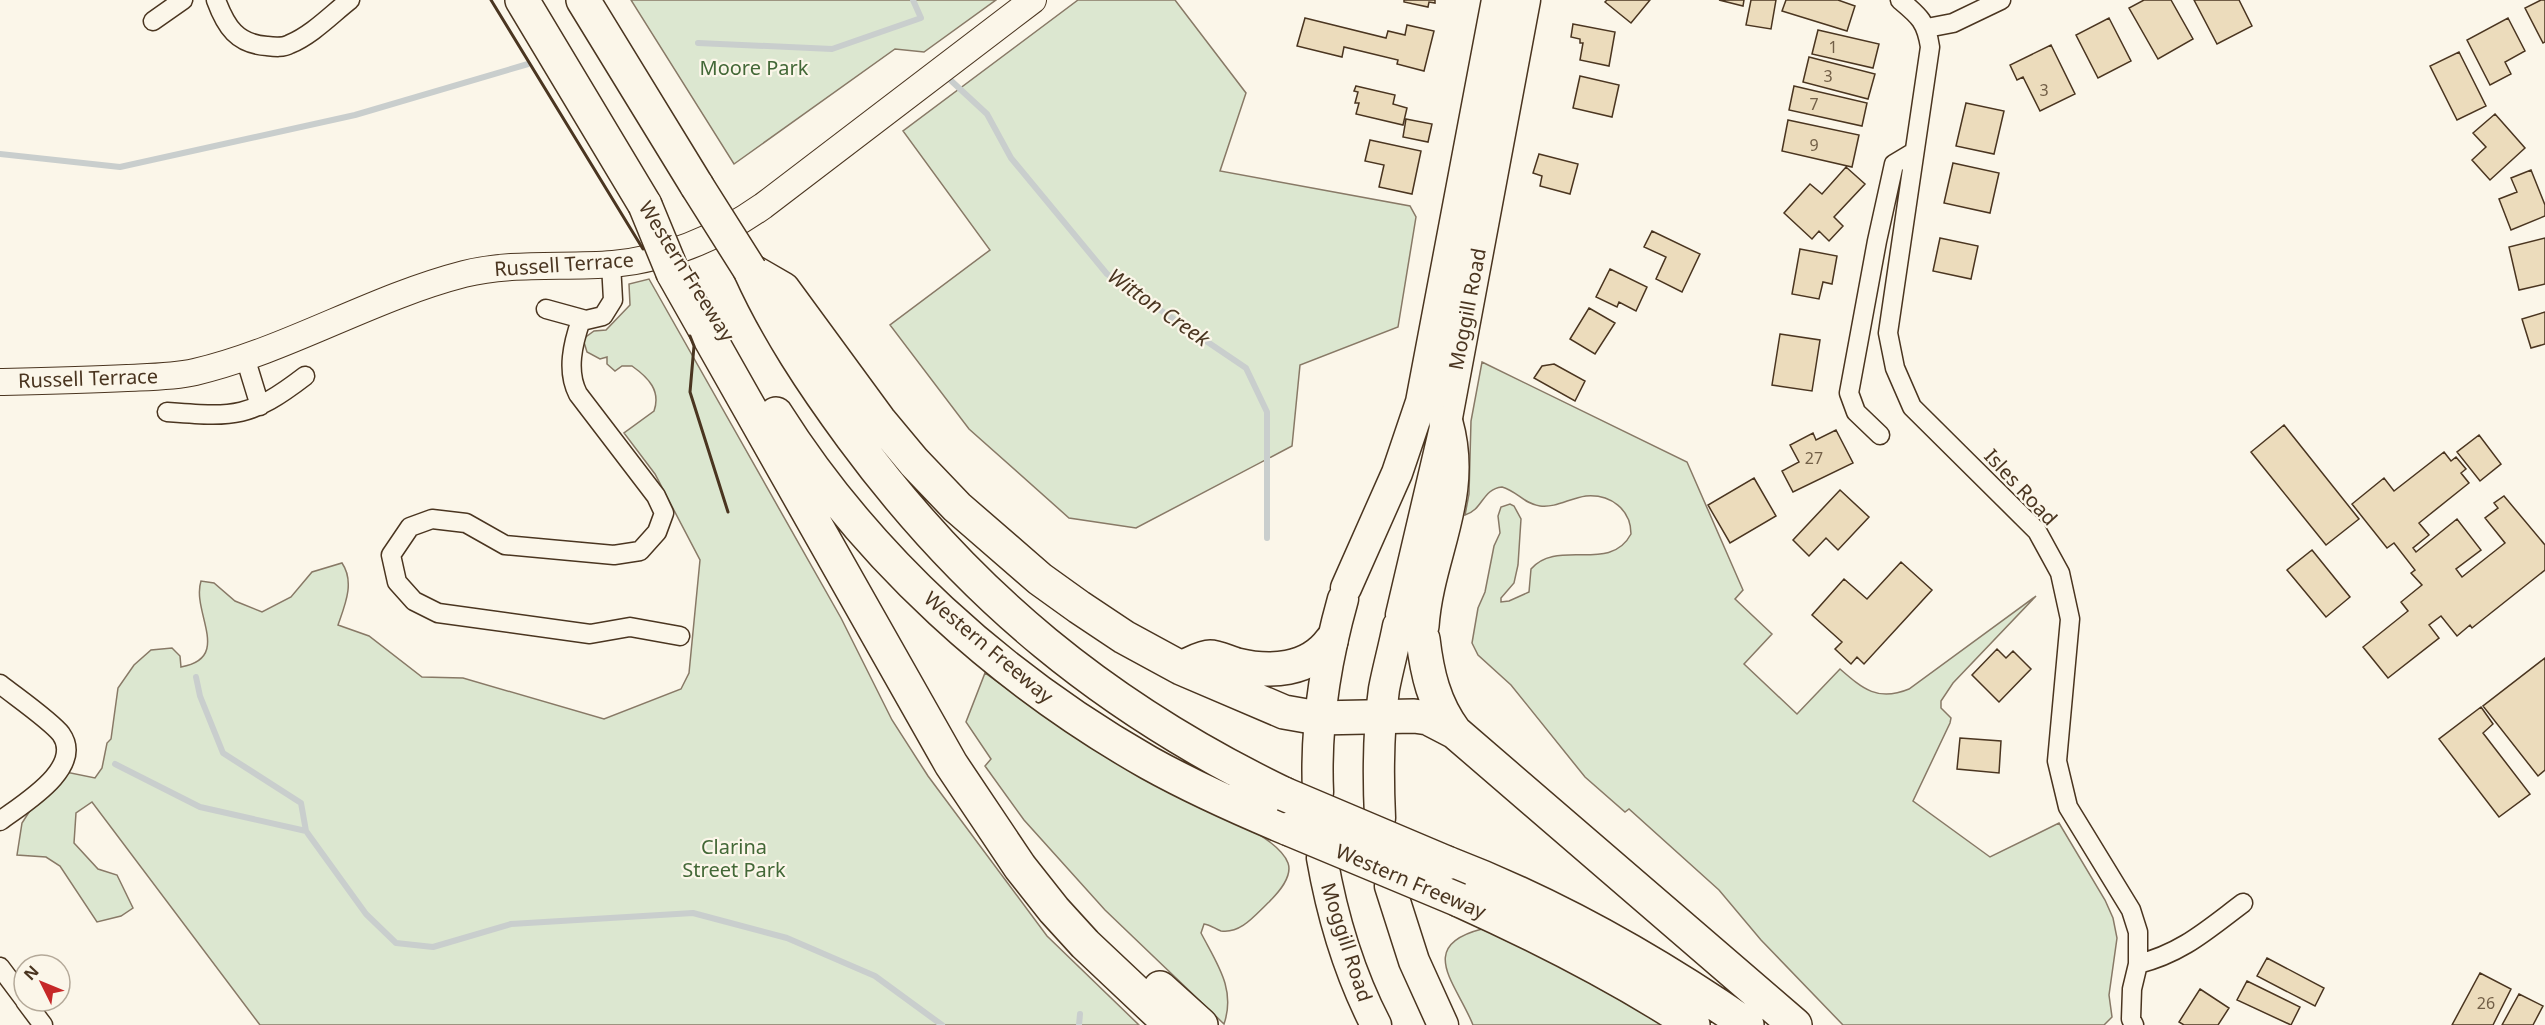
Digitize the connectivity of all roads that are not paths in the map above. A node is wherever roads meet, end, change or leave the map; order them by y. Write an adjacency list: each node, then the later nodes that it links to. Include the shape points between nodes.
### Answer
1 (183, 0): 11 (street)
2 (216, 0): 3 (street, via 228,27 240,39 276,47 296,41)
3 (350, 0)
4 (522, 0): 16 (highway, Western Freeway, bridge, via 645,205 687,265)
5 (583, 0): 15 (highway, Western Freeway, bridge)
6 (1033, 0): 14 (main road, Russell Terrace, via 747,217 692,245)
7 (1497, 0): 28 (highway, Moggill Road, via 1421,402 1397,473 1344,593)
8 (1525, 0): 24 (highway, Moggill Road)
9 (1900, 0): 12 (street)
10 (2001, 0): 12 (street, via 1953,23)
11 (153, 21)
12 (1927, 28): 13 (street, Isles Road, via 1930,47)
13 (1914, 152): 25 (street, via 1894,164 1850,393 1856,412); 41 (street, Isles Road, via 1888,333 1895,368 1912,407 2037,531 2060,573 2070,620 2057,761 2068,807 2131,910 2138,932)
14 (612, 264): 18 (street, via 611,306 600,317); 19 (main road, Russell Terrace, via 501,267 464,274)
15 (750, 270): 29 (highway, via 783,289 879,420 957,507 1071,602); 49 (highway, Western Freeway, bridge, via 767,309 849,432 915,518 988,596 1066,661 1119,699 1239,772 1498,883 1675,977)
16 (699, 303): 35 (highway, via 919,709); 48 (highway, Western Freeway, bridge, via 800,452 888,557 935,606 988,652 1103,735 1195,788 1309,826 1541,937)
17 (546, 309): 18 (street)
18 (581, 320): 27 (street, via 573,355 573,384 656,496 664,513 657,532 640,551 614,555 505,545 466,523 432,519 410,527 391,555 397,582 414,601 438,613 590,634 630,627)
19 (245, 357): 21 (main road, Russell Terrace, via 165,376); 22 (street)
20 (305, 376): 22 (street, Russell Terrace)
21 (0, 381)
22 (260, 406): 23 (street, Russell Terrace, via 230,415)
23 (167, 412)
24 (1446, 423): 26 (highway, via 1453,452 1453,485 1427,594)
25 (1880, 435)
26 (1411, 627): 31 (highway, via 1384,689); 33 (highway, via 1442,715)
27 (680, 636)
28 (1331, 641): 29 (highway, via 1320,654 1286,668 1248,668 1209,657); 32 (highway, Moggill Road)
29 (1181, 668): 32 (highway, via 1276,709)
30 (0, 684): 37 (street, via 58,731 65,751 56,776)
31 (1382, 715): 32 (highway); 33 (highway, via 1428,718); 36 (highway)
32 (1318, 718): 34 (highway, Moggill Road)
33 (1455, 732): 50 (highway)
34 (1318, 792)
35 (979, 806): 44 (highway, via 1054,910); 45 (highway, via 1070,908)
36 (1380, 818)
37 (0, 821)
38 (1322, 858): 46 (highway, Moggill Road, via 1341,938)
39 (1390, 886): 47 (highway, via 1414,961)
40 (2243, 903): 41 (street, via 2171,954)
41 (2138, 964): 51 (street, Isles Road, via 2132,989)
42 (0, 967): 43 (street)
43 (12, 983)
44 (1171, 1025)
45 (1201, 1025)
46 (1376, 1025)
47 (1443, 1025)
48 (1693, 1025)
49 (1747, 1025)
50 (1795, 1025)
51 (2134, 1025)

